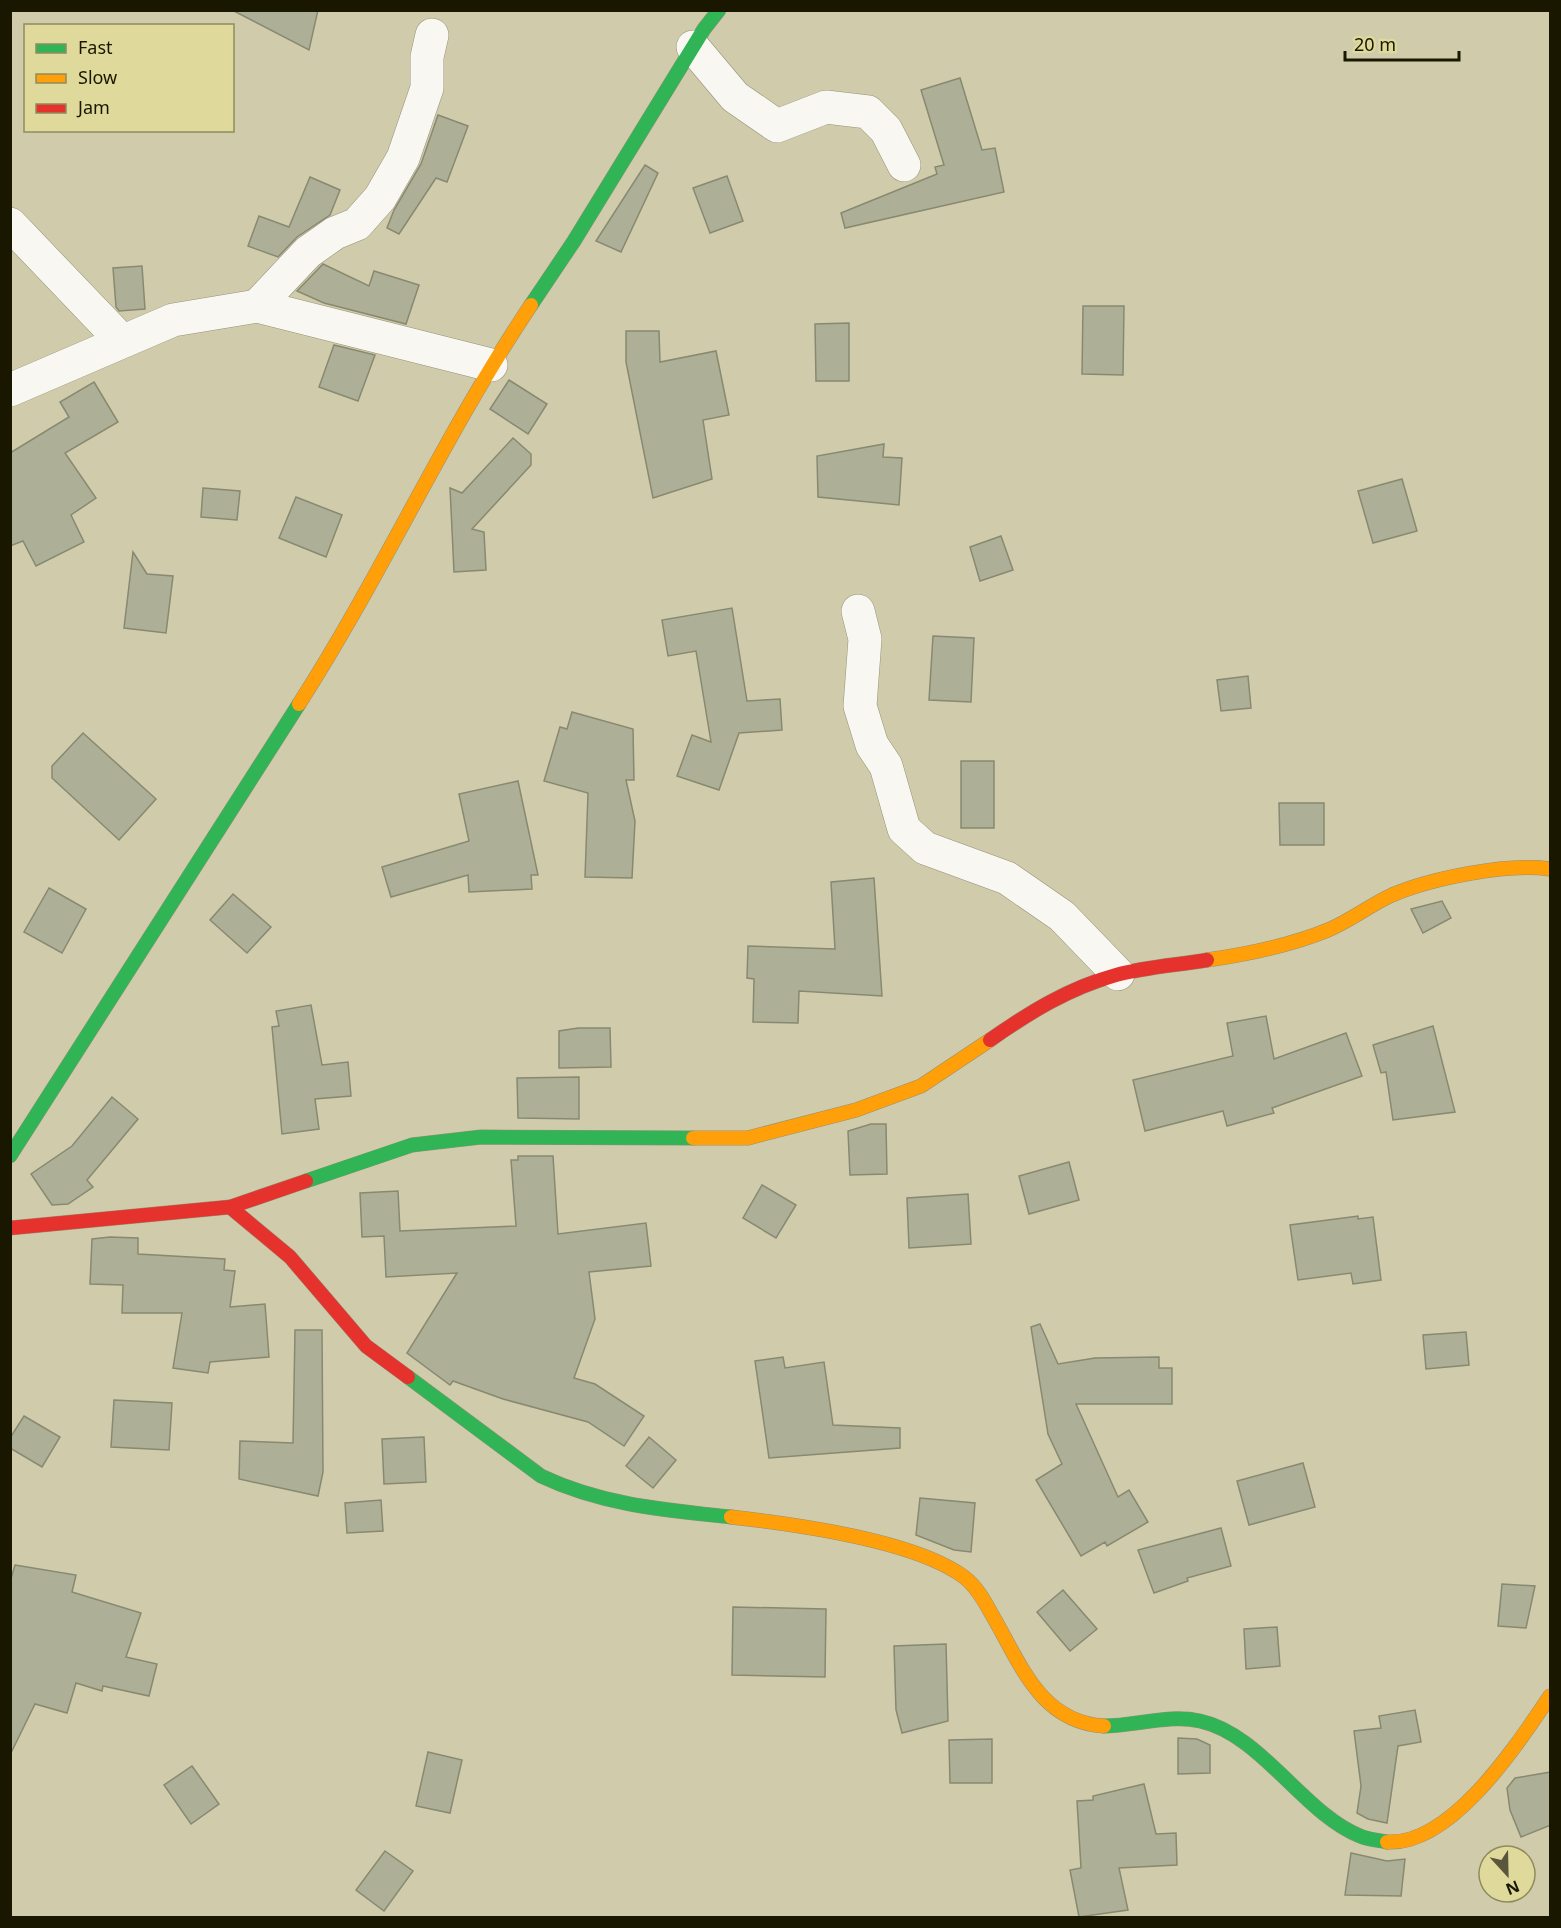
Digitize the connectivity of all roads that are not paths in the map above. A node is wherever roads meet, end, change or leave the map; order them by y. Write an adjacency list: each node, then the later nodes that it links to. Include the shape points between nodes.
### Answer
1 (718, 10): 3 (street)
2 (432, 35): 6 (street, via 427,88 403,158 380,198 357,224 335,233 308,252)
3 (693, 47): 4 (street, via 735,97 777,126 826,107 868,112 886,130); 8 (street, via 574,241)
4 (904, 165)
5 (10, 224): 7 (street)
6 (257, 306): 7 (street, via 173,320); 8 (street)
7 (122, 341): 9 (street)
8 (491, 364): 13 (street, via 333,651)
9 (10, 390)
10 (858, 611): 12 (street, via 865,639 860,706 872,745 886,766 904,829 925,848 1007,878 1062,916)
11 (1551, 869): 12 (street, via 1519,867 1461,876 1393,895 1329,930 1263,952)
12 (1118, 974): 14 (street, via 1076,988 1029,1012 921,1086 856,1110 748,1138 481,1137 412,1144)
13 (10, 1156)
14 (230, 1207): 15 (street); 16 (street, via 291,1257 366,1346 541,1476 565,1489 624,1505 840,1533 937,1562 959,1573 974,1587 1035,1690 1072,1722 1096,1726 1197,1720 1221,1728 1361,1837 1383,1844 1400,1843 1439,1826 1510,1755)
15 (10, 1228)
16 (1551, 1696)

